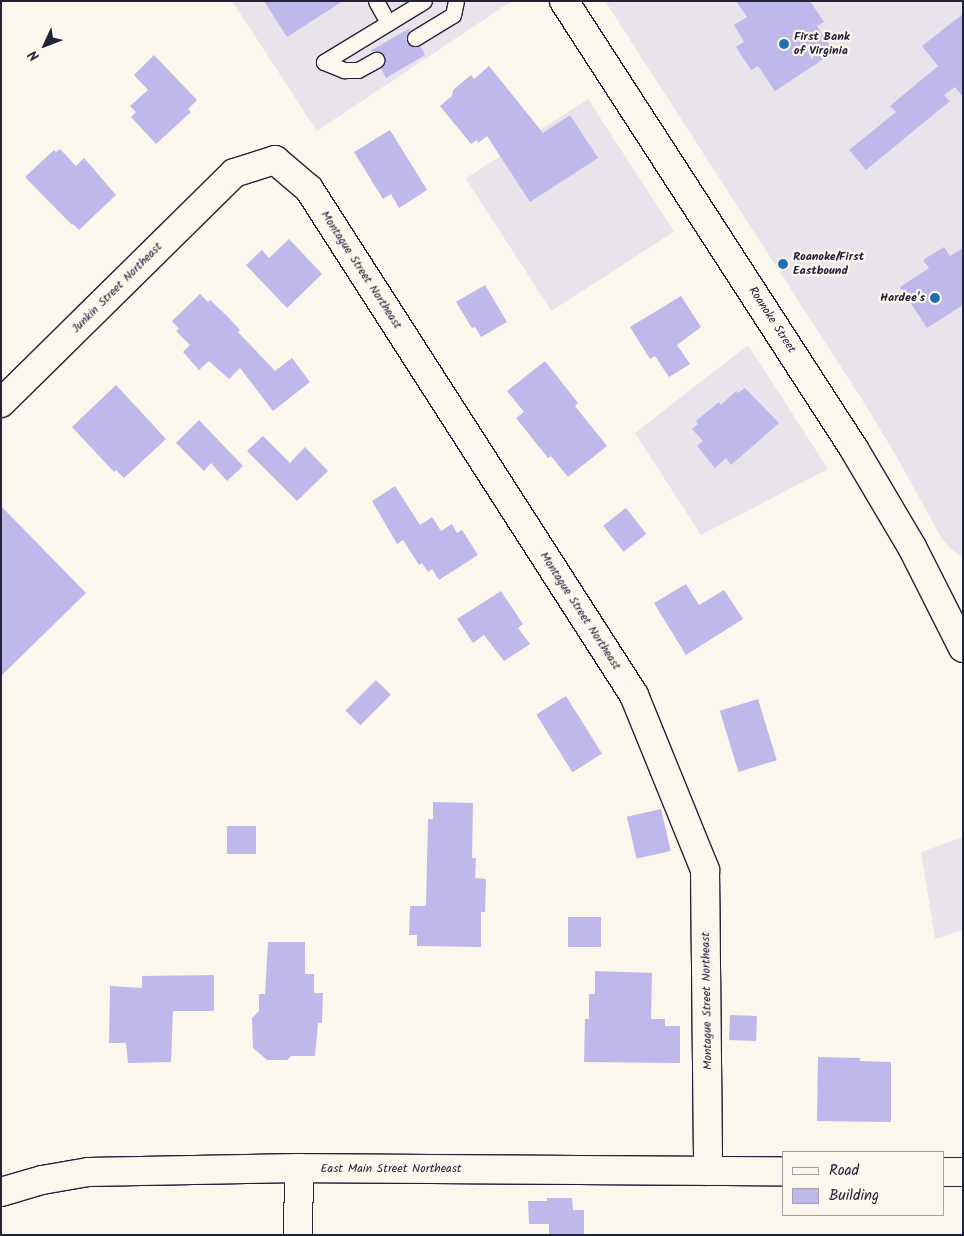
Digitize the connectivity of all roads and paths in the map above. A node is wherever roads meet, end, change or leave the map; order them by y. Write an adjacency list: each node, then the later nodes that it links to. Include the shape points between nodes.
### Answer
1 (376, 1): 5 (lane)
2 (424, 1): 5 (lane)
3 (456, 1): 6 (lane, via 453,15)
4 (564, 1): 10 (street, Roanoke Street, via 824,401)
5 (388, 23): 7 (lane, via 324,62 344,70 358,70)
6 (416, 38)
7 (376, 60)
8 (234, 173): 9 (street, Junkin Street Northeast); 13 (street, Montague Street Northeast, via 275,160 309,189 634,695 706,870)
9 (1, 402)
10 (957, 618): 11 (street, Roanoke Street)
11 (963, 648)
12 (299, 1168): 13 (street, East Main Street Northeast); 17 (street, East Main Street Northeast, via 88,1172); 18 (street)
13 (708, 1171): 14 (street, East Main Street Northeast)
14 (782, 1171)
15 (944, 1172): 16 (street)
16 (963, 1172)
17 (4, 1187)
18 (298, 1235)

